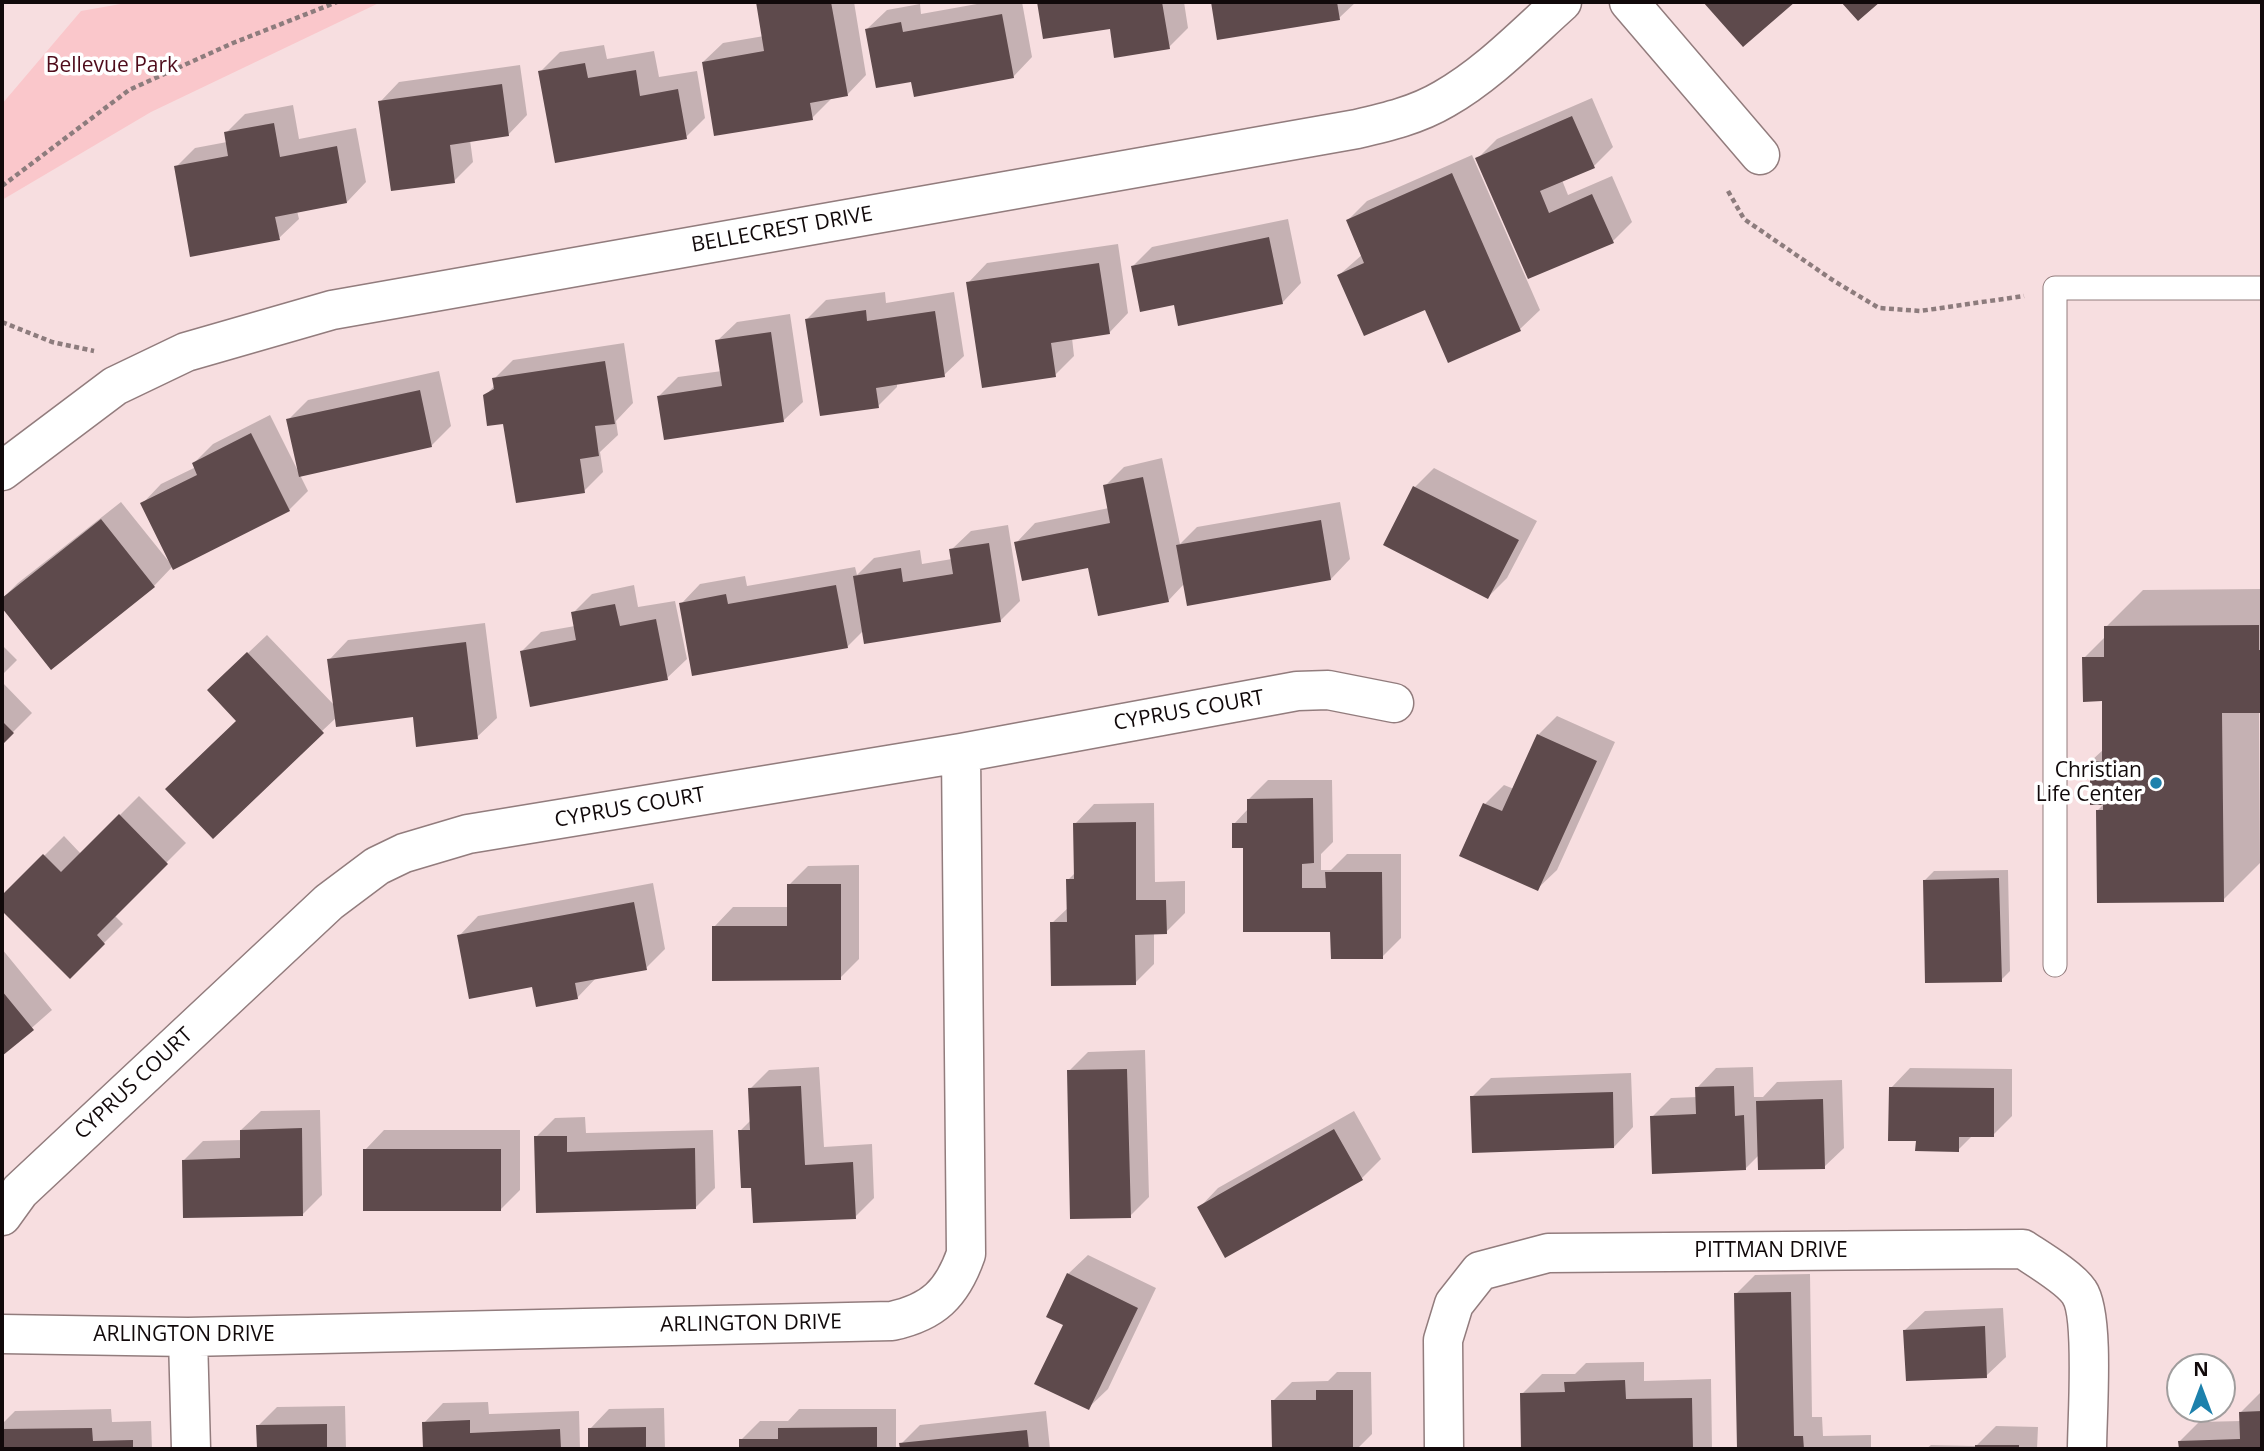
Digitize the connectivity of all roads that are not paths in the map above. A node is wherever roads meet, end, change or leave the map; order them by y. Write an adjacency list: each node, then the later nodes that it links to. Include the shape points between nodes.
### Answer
1 (1562, 2): 5 (street, BELLECREST DRIVE, via 1476,78 1403,118 332,310 187,352 115,386)
2 (1629, 2): 3 (street)
3 (1760, 155)
4 (2262, 288): 8 (lane, via 2055,288)
5 (2, 471)
6 (1394, 703): 7 (street, CYPRUS COURT, via 1328,690 1297,691)
7 (961, 753): 9 (street, CYPRUS COURT, via 468,834 377,866 329,902 20,1191); 11 (street, ARLINGTON DRIVE, via 966,1254 953,1285 932,1306 892,1321)
8 (2055, 965)
9 (2, 1216)
10 (2, 1334): 11 (street, ARLINGTON DRIVE)
11 (188, 1337): 12 (street)
12 (191, 1449)
13 (1444, 1449): 14 (street, PITTMAN DRIVE, via 1443,1340 1454,1304 1480,1271 1548,1253 2023,1249 2080,1292 2088,1320)
14 (2087, 1449)

